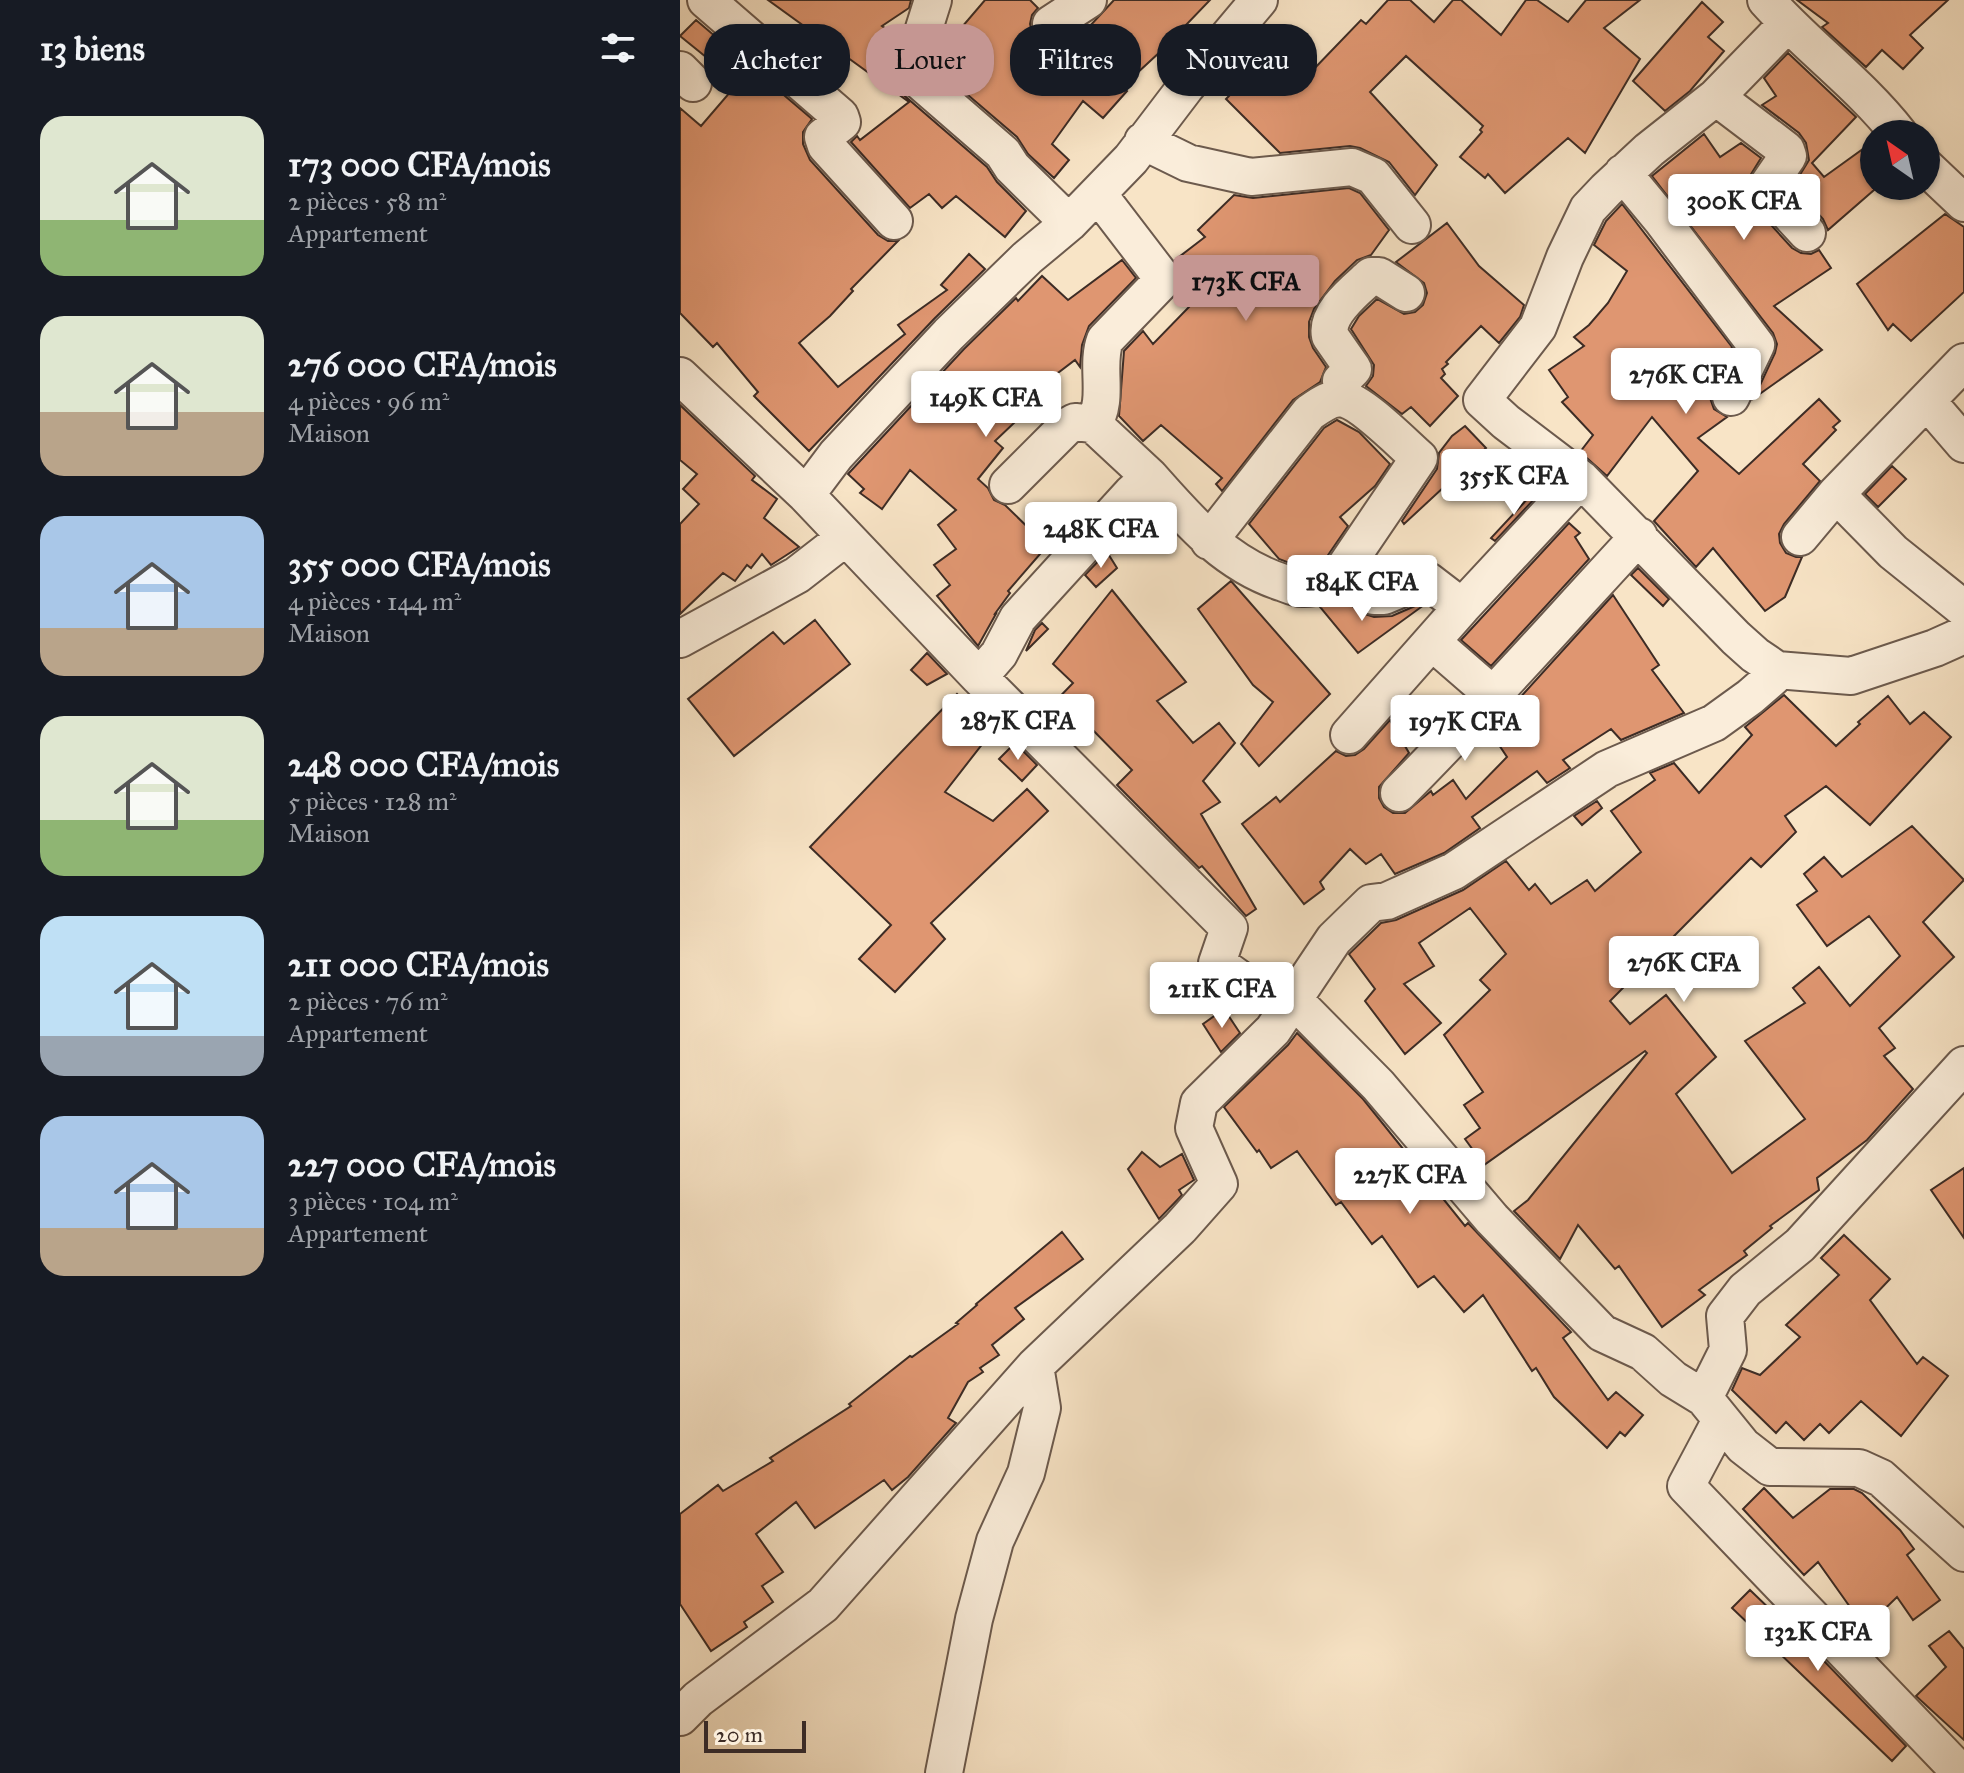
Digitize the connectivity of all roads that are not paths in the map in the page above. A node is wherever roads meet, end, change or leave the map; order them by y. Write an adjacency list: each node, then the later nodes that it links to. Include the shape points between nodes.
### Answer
1 (706, 0): 14 (street, via 840,116 842,122 823,137 826,146)
2 (933, 0): 15 (street, via 913,75 1003,153)
3 (1088, 0): 6 (street)
4 (1259, 0): 9 (street)
5 (1777, 12): 7 (street); 8 (street)
6 (1051, 24)
7 (1716, 97): 10 (street); 17 (street, via 1786,150 1788,156 1766,188)
8 (1888, 120)
9 (1143, 141): 12 (street); 16 (street, via 1188,163 1251,177 1352,167 1373,176)
10 (1623, 173): 21 (street, via 1756,345); 27 (street, via 1588,209 1538,327 1482,400)
11 (1940, 180): 13 (street)
12 (1098, 194): 15 (street); 24 (street, via 1160,275 1160,283 1105,340 1100,411)
13 (1964, 203)
14 (894, 221)
15 (1069, 223): 30 (street, via 949,334 836,455)
16 (1412, 225)
17 (1807, 233)
18 (1406, 293): 22 (street, via 1371,276 1344,300 1331,322 1330,336 1353,369 1341,381)
19 (1964, 362): 23 (street)
20 (680, 376): 30 (street)
21 (1731, 397)
22 (1344, 399): 34 (street, via 1333,399 1309,413); 35 (street, via 1419,458)
23 (1927, 401): 25 (street); 29 (street)
24 (1093, 424): 26 (street); 28 (street, via 1066,427)
25 (1964, 444)
26 (1150, 477): 34 (street); 42 (street, via 1018,618 999,654)
27 (1581, 479): 31 (street); 36 (street)
28 (1008, 485)
29 (1836, 494): 33 (street); 37 (street, via 1893,552)
30 (806, 495): 32 (street)
31 (1639, 536): 41 (street, via 1736,638); 43 (street)
32 (846, 537): 39 (street, via 797,575); 42 (street)
33 (1800, 537)
34 (1209, 541): 35 (street, via 1262,576 1302,589)
35 (1341, 573): 36 (street, via 1374,596 1428,581)
36 (1462, 607): 40 (street)
37 (1964, 609)
38 (1964, 635): 41 (street, via 1851,676)
39 (680, 639)
40 (1432, 642): 43 (street); 44 (street)
41 (1777, 670): 46 (street, via 1714,723 1607,769 1454,871 1371,903 1334,939)
42 (979, 677): 46 (street, via 1229,928 1217,963 1252,988)
43 (1492, 694): 45 (street)
44 (1349, 735)
45 (1399, 793)
46 (1293, 999): 48 (street, via 1273,1030 1199,1103 1194,1128 1219,1184); 49 (street, via 1602,1333 1643,1352)
47 (1964, 1065): 49 (street, via 1800,1245 1745,1290 1725,1316 1728,1350)
48 (1035, 1366): 51 (street, via 823,1605); 52 (street, via 1042,1408 1026,1473 995,1541 974,1619)
49 (1713, 1409): 50 (street, via 1743,1446 1770,1467 1859,1468 1881,1478); 53 (street, via 1686,1486)
50 (1964, 1553)
51 (680, 1717)
52 (944, 1773)
53 (1961, 1773)

